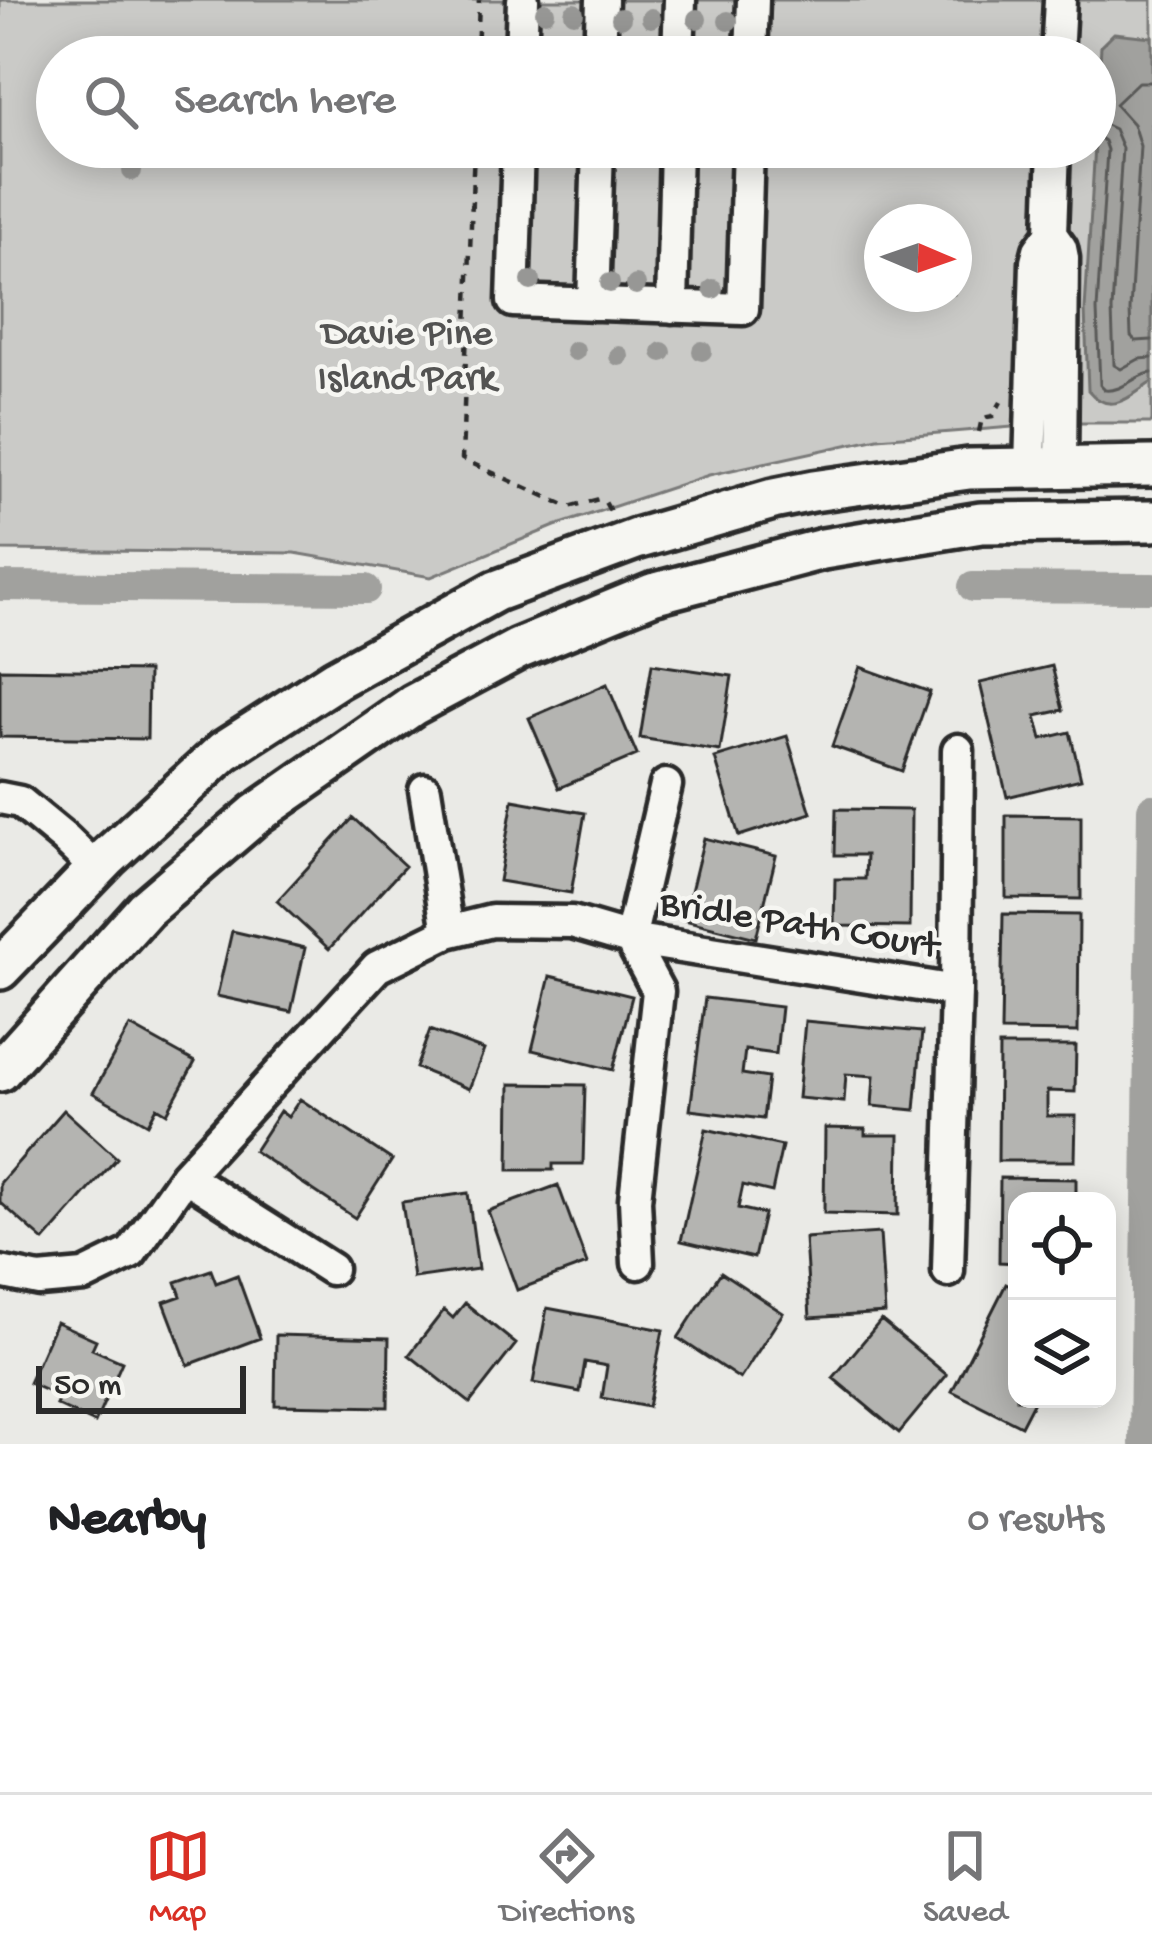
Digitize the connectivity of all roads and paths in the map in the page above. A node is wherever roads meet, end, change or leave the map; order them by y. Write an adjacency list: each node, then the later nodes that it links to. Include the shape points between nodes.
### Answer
1 (479, 0): 7 (path)
2 (523, 0): 8 (street)
3 (602, 0): 9 (street)
4 (680, 0): 10 (street)
5 (753, 0): 11 (street)
6 (1060, 0): 12 (street)
7 (478, 36)
8 (522, 36)
9 (601, 36)
10 (679, 36)
11 (752, 36)
12 (1059, 36)
13 (473, 168): 23 (path, via 462,459 569,507 599,499)
14 (517, 168): 19 (street, via 513,301)
15 (597, 168): 19 (street)
16 (675, 168): 20 (street)
17 (747, 168): 20 (street, via 742,309)
18 (1053, 168): 22 (street, via 1051,234 1063,258)
19 (593, 304): 20 (street)
20 (672, 307)
21 (1152, 466): 22 (main road)
22 (1045, 467): 29 (main road, via 969,469 773,499 496,592 224,751)
23 (610, 511)
24 (1152, 521): 34 (main road, via 981,523 824,549 652,594 518,650 412,705 256,814 145,909)
25 (958, 749): 33 (street, Bridle Path Court)
26 (666, 785): 31 (street, Bridle Path Court)
27 (425, 790): 30 (street)
28 (0, 798): 29 (street, via 20,802)
29 (96, 869): 32 (main road)
30 (448, 932): 31 (street, Bridle Path Court, via 492,920 572,922); 35 (street, Bridle Path Court, via 377,967)
31 (630, 939): 33 (street, Bridle Path Court); 36 (street, Bridle Path Court, via 658,991 635,1200)
32 (0, 969)
33 (956, 991): 38 (street, Bridle Path Court)
34 (0, 1071)
35 (185, 1176): 37 (street); 39 (street, Bridle Path Court, via 131,1253 84,1276 39,1280)
36 (638, 1263)
37 (332, 1269)
38 (948, 1271)
39 (0, 1272)

